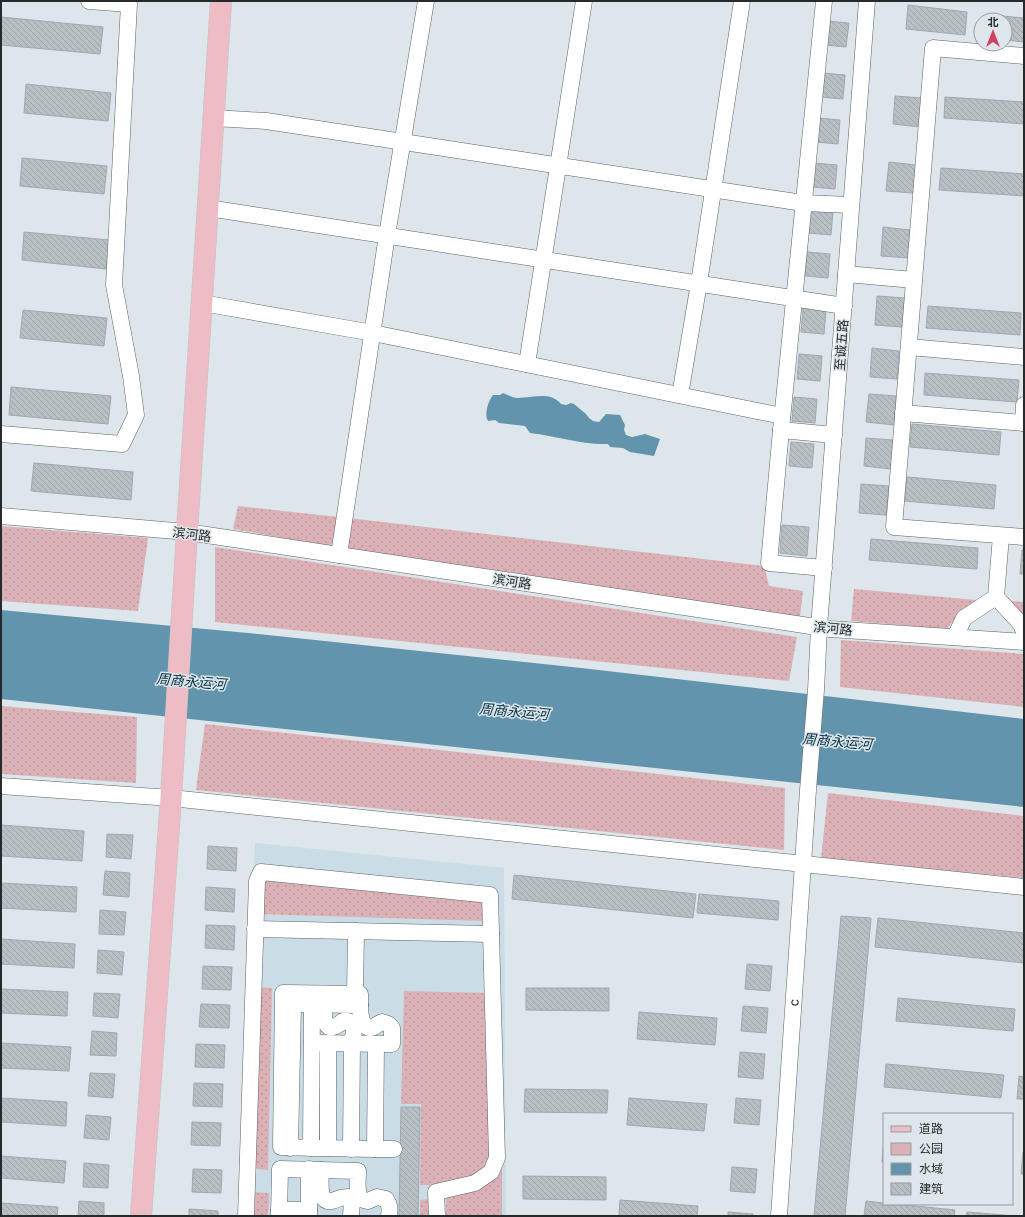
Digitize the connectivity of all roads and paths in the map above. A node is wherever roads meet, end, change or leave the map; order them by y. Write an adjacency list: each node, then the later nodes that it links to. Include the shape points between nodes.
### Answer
1 (89, 1): 33 (street, via 129,4 114,285 136,415 122,444)
2 (221, 1): 9 (main road)
3 (426, 1): 10 (street)
4 (584, 1): 11 (street)
5 (742, 1): 12 (street)
6 (824, 1): 13 (street)
7 (867, 1): 14 (street, 至诚五路)
8 (1024, 56): 19 (street, via 933,48)
9 (214, 118): 10 (street, via 266,121); 15 (main road)
10 (403, 141): 11 (street); 16 (street)
11 (558, 166): 12 (street); 17 (street)
12 (713, 190): 13 (street); 20 (street)
13 (804, 203): 14 (street); 21 (street)
14 (851, 205): 18 (street, 至诚五路)
15 (208, 208): 16 (street); 22 (main road)
16 (387, 235): 17 (street); 24 (street)
17 (544, 259): 20 (street); 27 (street)
18 (846, 274): 19 (street); 23 (street, 至诚五路)
19 (914, 280): 25 (street)
20 (699, 283): 21 (street); 28 (street)
21 (794, 298): 23 (street); 31 (street)
22 (202, 303): 24 (street); 36 (main road)
23 (844, 306): 34 (street, 至诚五路)
24 (373, 333): 27 (street); 39 (street)
25 (909, 347): 26 (street); 30 (street)
26 (1024, 357)
27 (526, 364): 28 (street)
28 (680, 395): 31 (street)
29 (1024, 406): 32 (street)
30 (904, 413): 32 (street); 37 (street, via 894,527)
31 (781, 423): 34 (street); 40 (street, via 769,563)
32 (1023, 423)
33 (1, 434)
34 (834, 435): 40 (street, 至诚五路)
35 (1, 516): 36 (street, 滨河路)
36 (187, 532): 39 (street, 滨河路); 48 (main road)
37 (1001, 536): 38 (street); 41 (street)
38 (1024, 537)
39 (339, 555): 42 (street, 滨河路)
40 (824, 568): 42 (street, 至诚五路)
41 (996, 597): 43 (street, via 1021,624); 44 (street, via 964,618)
42 (819, 627): 44 (street, 滨河路); 47 (street, 至诚五路)
43 (1024, 632)
44 (955, 637): 45 (street, 滨河路)
45 (1024, 642)
46 (1, 786): 48 (street)
47 (808, 790): 49 (street, c)
48 (171, 798): 49 (street); 73 (main road)
49 (803, 863): 50 (street); 78 (street, c)
50 (1024, 887)
51 (255, 929): 52 (street); 53 (street, via 257,881 261,872 490,896); 74 (street)
52 (356, 931): 53 (street); 54 (street)
53 (491, 934): 77 (street, via 497,1158 491,1172 475,1183 436,1192)
54 (358, 1000): 55 (street); 56 (street, via 283,993); 60 (street, via 361,1017 366,1026 374,1027 382,1022 392,1028 392,1044)
55 (318, 1004): 56 (street, via 293,1004); 57 (street); 59 (street, via 326,1024 330,1027 335,1027 343,1021 352,1024)
56 (287, 1034): 57 (street); 65 (street, via 281,1148)
57 (312, 1038): 58 (street); 61 (street)
58 (328, 1043): 59 (street); 62 (street)
59 (352, 1044): 60 (street); 63 (street)
60 (376, 1044): 64 (street)
61 (311, 1097): 62 (street); 65 (street)
62 (328, 1097): 63 (street); 66 (street)
63 (352, 1097): 64 (street); 67 (street)
64 (376, 1097): 68 (street)
65 (310, 1148): 66 (street)
66 (328, 1148): 67 (street)
67 (351, 1148): 68 (street)
68 (375, 1149): 69 (street)
69 (394, 1149)
70 (315, 1170): 71 (street, via 280,1168); 72 (street); 75 (street, via 320,1194 329,1201 348,1197 352,1200); 76 (street, via 358,1171 357,1187 360,1199 368,1202 377,1197 386,1199 389,1204)
71 (285, 1213): 72 (street)
72 (309, 1213)
73 (141, 1216)
74 (246, 1216)
75 (351, 1216)
76 (389, 1216)
77 (436, 1216)
78 (779, 1216)

